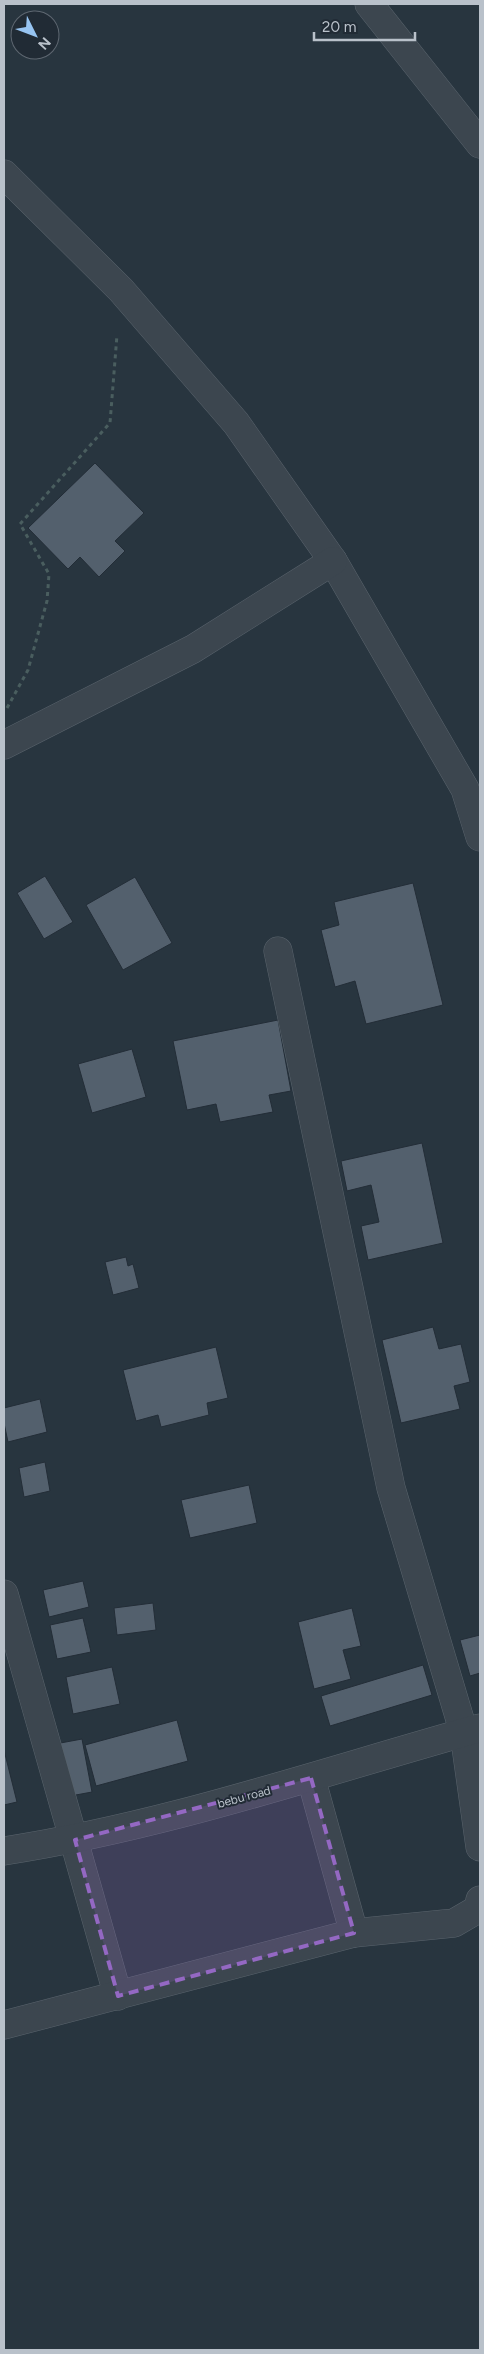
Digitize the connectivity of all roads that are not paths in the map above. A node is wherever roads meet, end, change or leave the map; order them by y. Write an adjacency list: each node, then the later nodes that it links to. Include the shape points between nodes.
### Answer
1 (369, 4): 2 (street)
2 (480, 144)
3 (4, 174): 4 (street, via 121,290 236,423)
4 (333, 562): 5 (street, via 193,649); 6 (street, via 464,789)
5 (4, 745)
6 (480, 837)
7 (278, 951): 9 (street, via 391,1488)
8 (4, 1594): 11 (street)
9 (472, 1730): 10 (street, bebu road); 12 (street)
10 (310, 1778): 11 (street, bebu road); 15 (street)
11 (75, 1840): 13 (street, bebu road); 16 (street)
12 (480, 1847)
13 (4, 1851)
14 (480, 1900): 15 (street, via 478,1909 454,1923)
15 (354, 1933): 16 (street)
16 (118, 1996): 17 (street)
17 (4, 2025)

